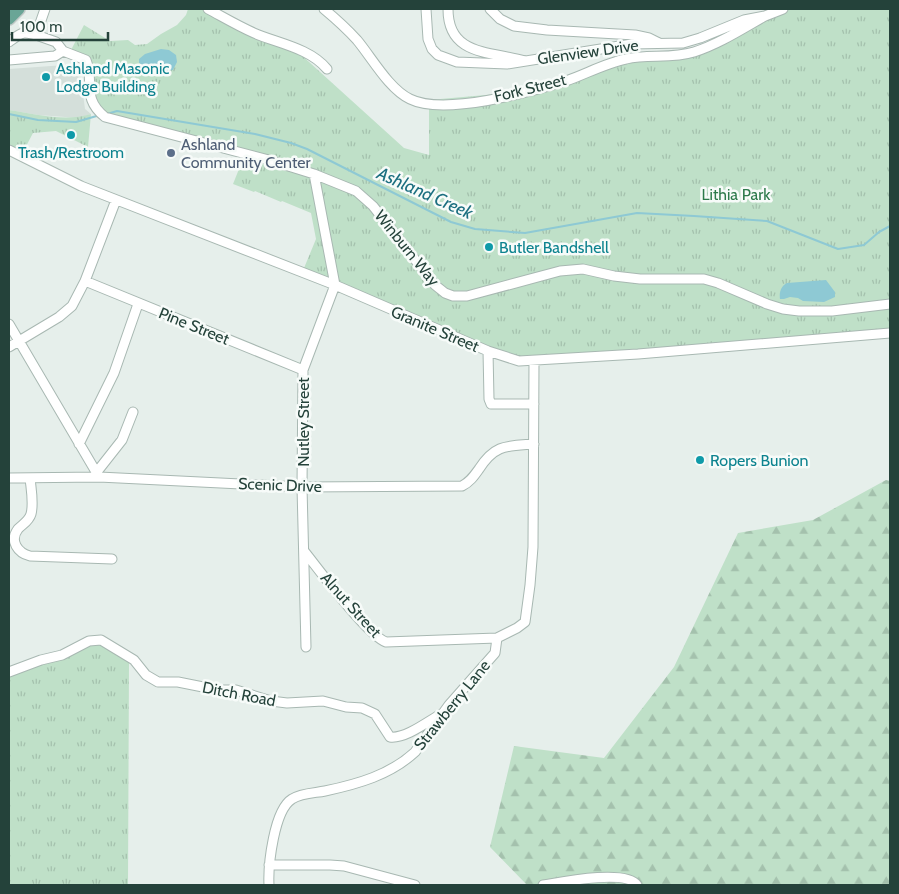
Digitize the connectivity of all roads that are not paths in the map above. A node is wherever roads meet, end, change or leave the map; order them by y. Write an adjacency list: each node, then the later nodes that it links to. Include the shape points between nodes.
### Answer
1 (19, 9): 10 (main road)
2 (45, 9): 11 (street, via 36,30)
3 (208, 9): 17 (street, via 252,32 312,55)
4 (324, 9): 9 (street, Fork Street, via 345,27 405,96 419,102 452,105 528,92 625,59 694,52)
5 (426, 9): 16 (street, Glenview Drive, via 428,39 438,55 470,63)
6 (448, 9): 16 (street, via 450,28 462,44)
7 (490, 9): 13 (street, via 514,26 636,35)
8 (783, 9): 9 (street, Glenview Drive)
9 (764, 16): 13 (street, Glenview Drive, via 744,20 691,41)
10 (9, 19)
11 (40, 36): 12 (street, via 24,32); 14 (street, Winburn Way, via 56,42)
12 (9, 42)
13 (663, 44): 16 (street, Glenview Drive, via 632,44)
14 (63, 51): 15 (street, via 55,56); 19 (street, Winburn Way, via 86,60 90,98 107,118)
15 (9, 60)
16 (527, 61)
17 (327, 69)
18 (10, 155): 20 (street, Granite Street)
19 (314, 174): 22 (street); 24 (street, Winburn Way, via 361,194 430,280 453,296 467,296 574,269 640,279 704,278 767,304 799,311 832,312)
20 (116, 200): 21 (street); 22 (street, Granite Street)
21 (85, 281): 23 (street, Pine Street); 27 (street, via 68,311)
22 (335, 285): 29 (street, Granite Street); 31 (street, Nutley Street)
23 (138, 304): 31 (street, Pine Street); 34 (street, via 114,373)
24 (890, 304)
25 (9, 324): 27 (street)
26 (890, 333): 30 (street, Granite Street)
27 (19, 342): 28 (street); 34 (street)
28 (9, 347)
29 (488, 351): 30 (street, Granite Street, via 519,362); 32 (street, via 491,404)
30 (534, 362): 32 (street)
31 (303, 370): 39 (street, Nutley Street)
32 (534, 404): 35 (street)
33 (133, 412): 36 (street, via 122,440)
34 (79, 444): 36 (street)
35 (534, 444): 39 (street, Scenic Drive, via 498,449 462,486); 42 (street, via 533,547 526,616 517,628)
36 (98, 475): 38 (street, Scenic Drive); 39 (street, Scenic Drive)
37 (9, 478): 38 (street, Scenic Drive)
38 (30, 478): 41 (street, via 31,512 16,534 18,550 30,556)
39 (302, 487): 40 (street, Nutley Street)
40 (304, 551): 42 (street, Alnut Street, via 380,640); 43 (street, Nutley Street)
41 (112, 559)
42 (497, 638): 45 (street, Strawberry Lane, via 495,653)
43 (306, 647)
44 (9, 672): 45 (street, Ditch Road, via 102,640 134,660 153,680 236,690 271,701 323,701 346,708 362,708 375,714 390,736 407,734)
45 (441, 714): 46 (street, Strawberry Lane, via 415,752 374,778 290,800 276,829)
46 (269, 865): 47 (street, Strawberry Lane); 48 (street, via 344,866)
47 (269, 885)
48 (416, 885)
49 (543, 885): 50 (street, via 586,878 611,878 632,880)
50 (637, 885)

